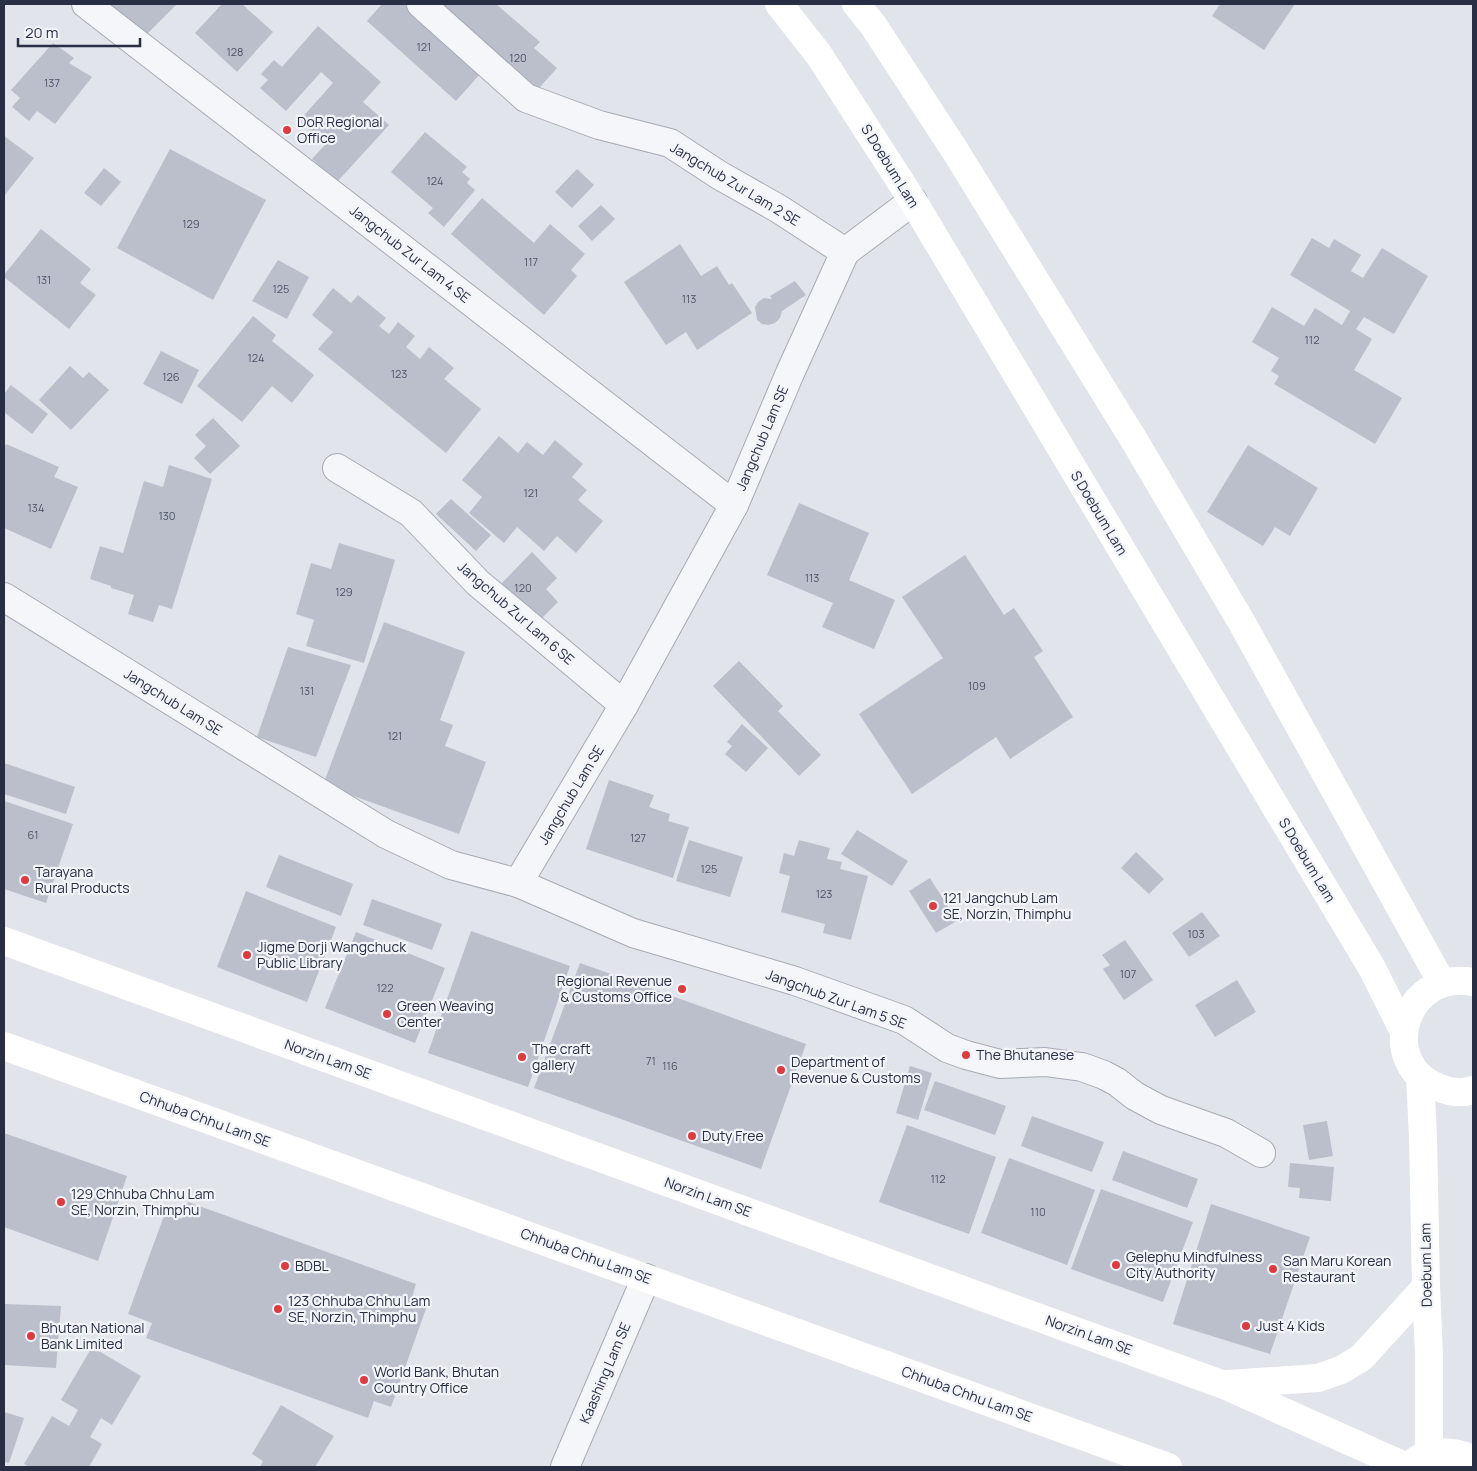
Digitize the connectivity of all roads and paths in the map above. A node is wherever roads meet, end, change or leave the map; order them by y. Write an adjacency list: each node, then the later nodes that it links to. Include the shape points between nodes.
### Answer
1 (86, 4): 8 (street, Jangchub Zur Lam 4 SE)
2 (420, 4): 6 (street, Jangchub Zur Lam 2 SE, via 526,98 598,125 670,143)
3 (779, 4): 5 (main road, S Doebum Lam, via 819,55)
4 (856, 4): 14 (main road, via 954,149 1139,448 1242,623)
5 (913, 201): 6 (street, Jangchub Lam SE); 15 (main road, S Doebum Lam, via 1372,968)
6 (845, 252): 8 (street, Jangchub Lam SE)
7 (337, 468): 10 (street, Jangchub Zur Lam 6 SE, via 411,514 478,583)
8 (734, 505): 10 (street, Jangchub Lam SE)
9 (4, 597): 11 (street, Jangchub Lam SE, via 386,834 450,865)
10 (624, 706): 11 (street, Jangchub Lam SE)
11 (518, 883): 19 (street, Jangchub Zur Lam 5 SE, via 633,933 794,982 904,1020 947,1048 966,1055 1000,1064 1045,1062 1082,1067 1117,1082 1161,1110 1226,1132)
12 (4, 942): 22 (main road, Norzin Lam SE)
13 (1473, 982): 14 (main road)
14 (1442, 983): 15 (main road, via 1428,990 1416,1002 1408,1015)
15 (1404, 1032): 17 (main road, via 1410,1063)
16 (4, 1046): 20 (main road, Chhuba Chhu Lam SE)
17 (1420, 1076): 18 (main road, via 1434,1086 1452,1092); 21 (main road, Doebum Lam)
18 (1473, 1090)
19 (1260, 1152)
20 (646, 1278): 25 (street, Kaashing Lam SE); 26 (main road, Chhuba Chhu Lam SE)
21 (1426, 1287): 22 (main road, via 1361,1358 1341,1370 1318,1378); 24 (main road, Doebum Lam, via 1429,1354)
22 (1224, 1385): 24 (main road, Norzin Lam SE)
23 (1473, 1459): 24 (main road, via 1445,1452)
24 (1414, 1463)
25 (564, 1467)
26 (1168, 1467)

